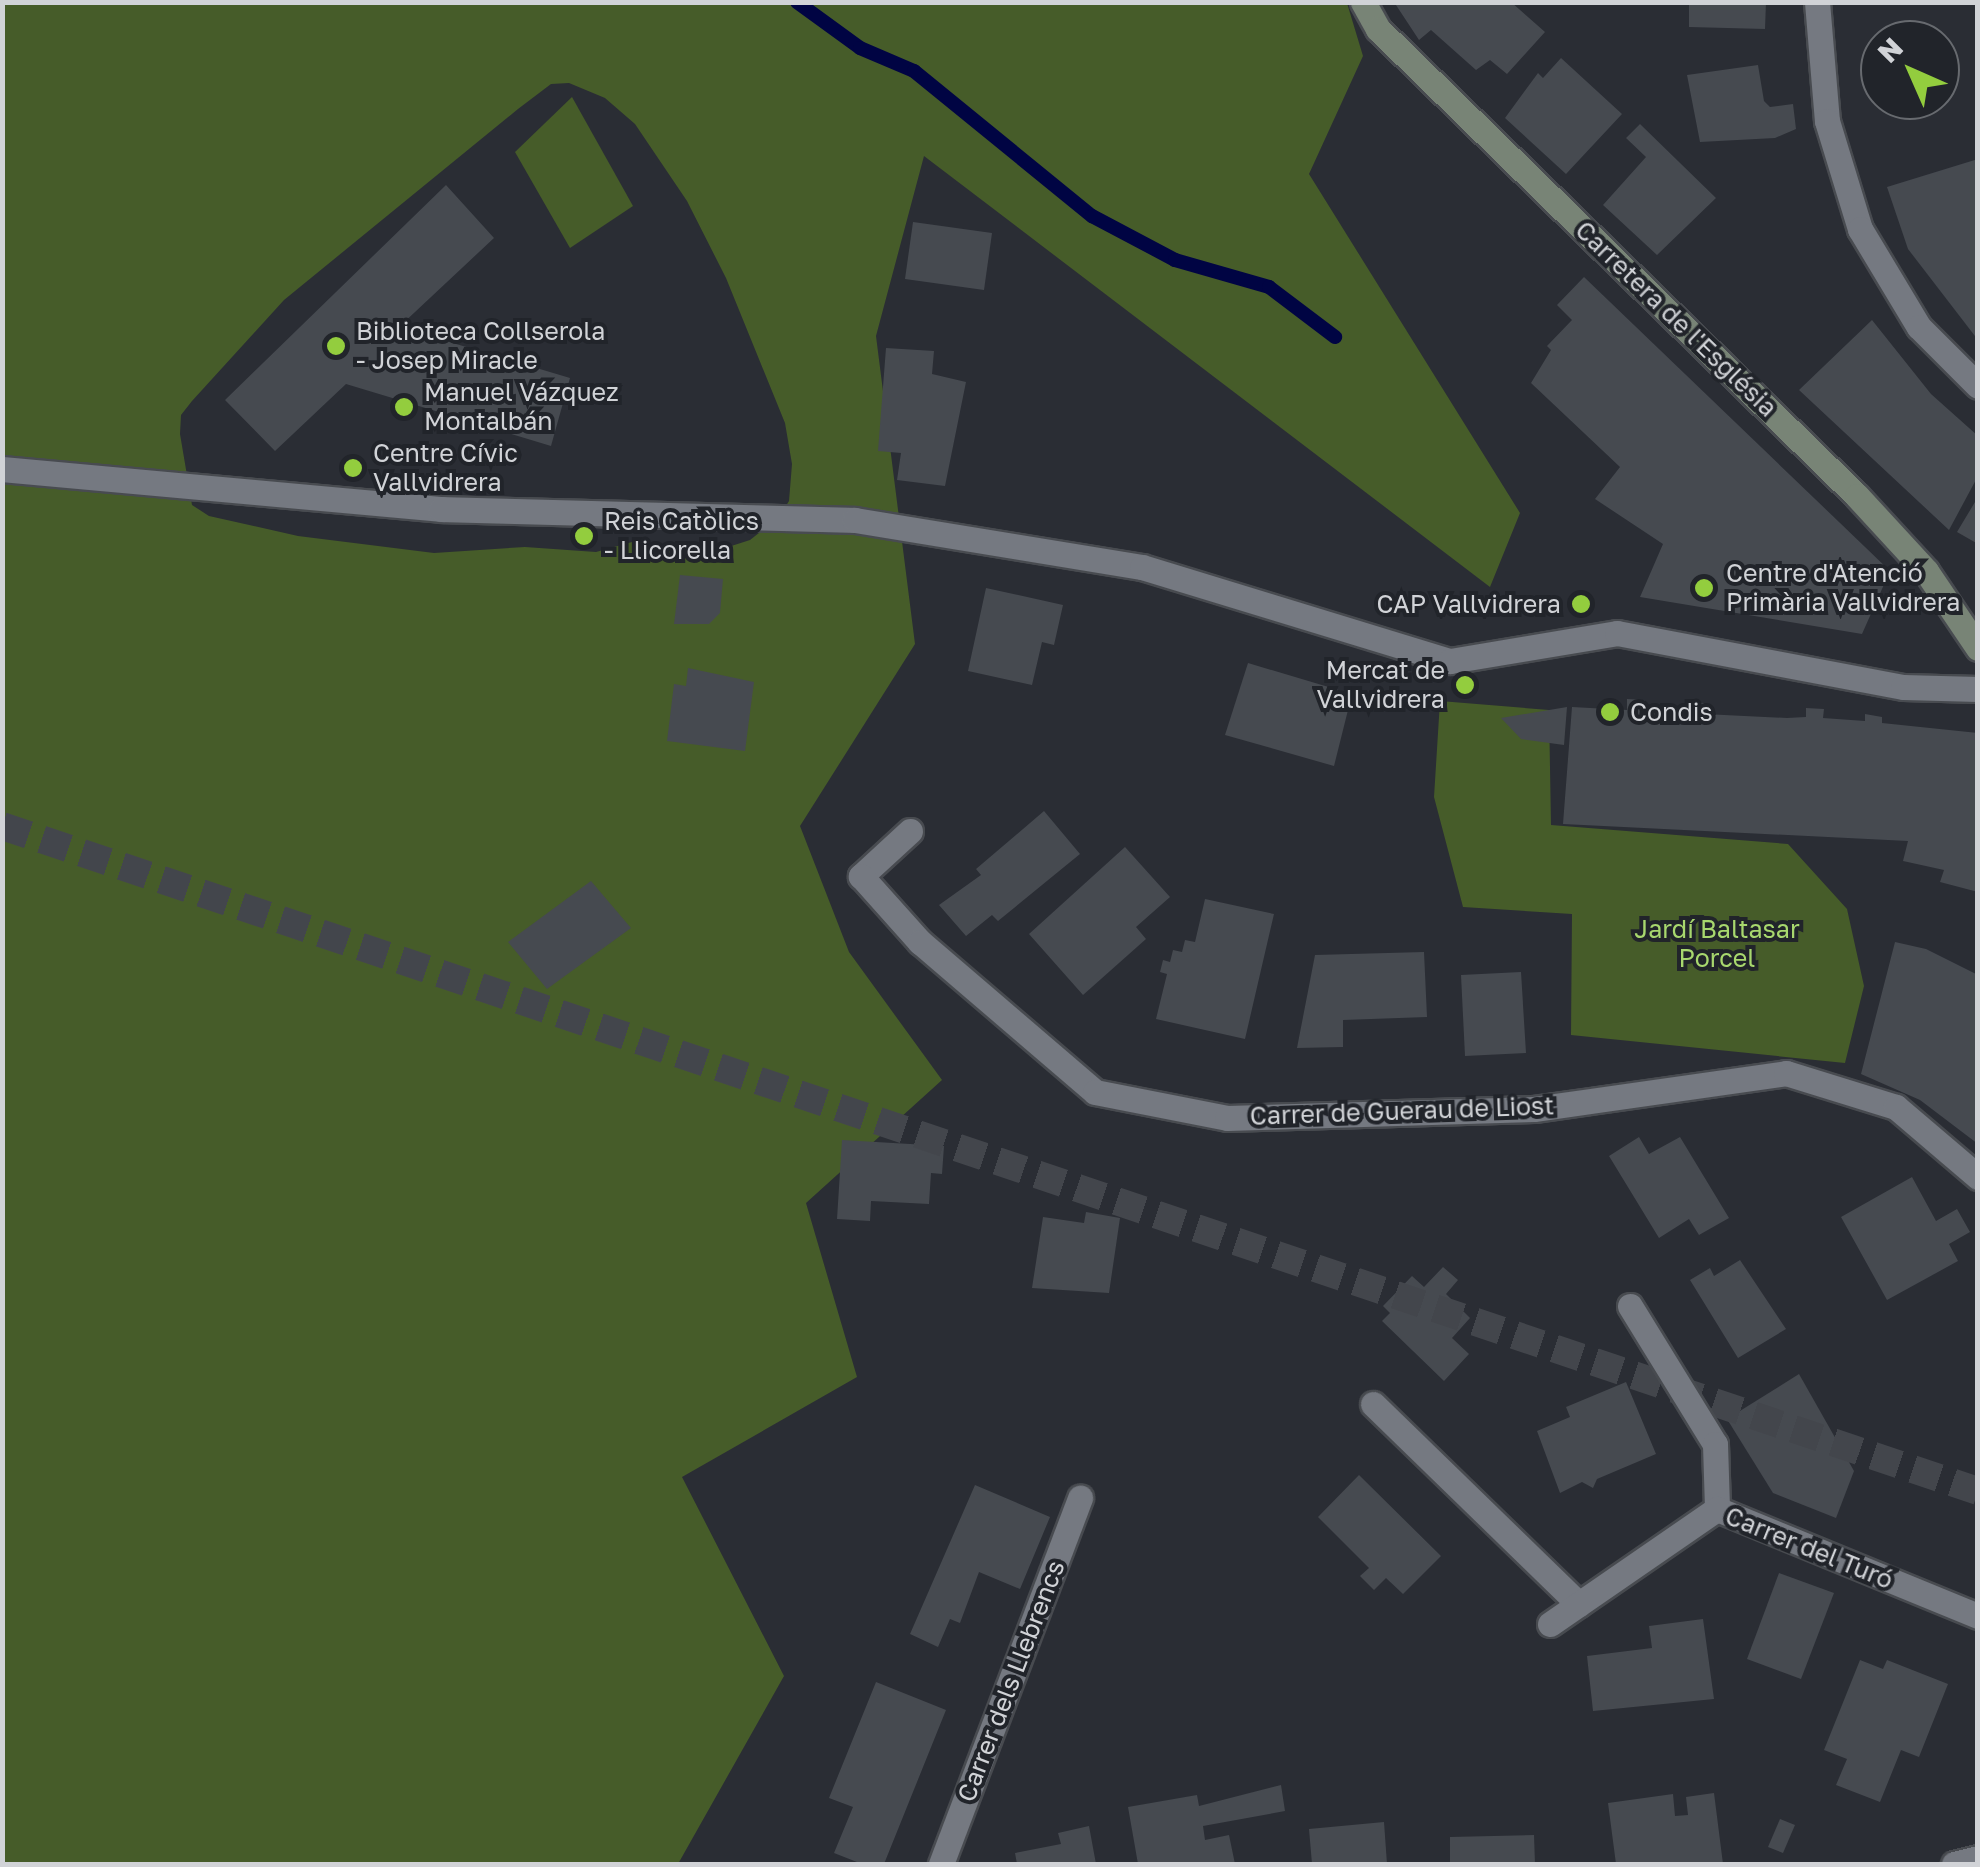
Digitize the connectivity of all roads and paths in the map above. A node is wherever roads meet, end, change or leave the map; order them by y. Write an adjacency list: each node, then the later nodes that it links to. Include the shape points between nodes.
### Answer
1 (1363, 2): 5 (main road, Carretera de l'Església, via 1378,30 1857,496 1926,570)
2 (1817, 2): 3 (street, via 1827,120 1860,229 1918,327)
3 (1978, 386)
4 (2, 469): 6 (street, via 440,508 855,520 1142,567 1450,662 1617,633 1903,687)
5 (1978, 648)
6 (1978, 689)
7 (910, 831): 8 (street, Carrer de Guerau de Liost, via 862,876 920,942 1095,1092 1228,1118 1534,1109 1786,1073 1896,1107)
8 (1978, 1177)
9 (1630, 1306): 12 (street, via 1715,1444)
10 (1374, 1404): 13 (street)
11 (1080, 1498): 17 (street, Carrer dels Llebrencs)
12 (1717, 1509): 13 (street, Carrer del Turó); 14 (street, Carrer del Turó)
13 (1579, 1604): 15 (street, Carrer del Turó)
14 (1978, 1616)
15 (1550, 1624)
16 (1978, 1858): 18 (street)
17 (941, 1864)
18 (1954, 1864)

